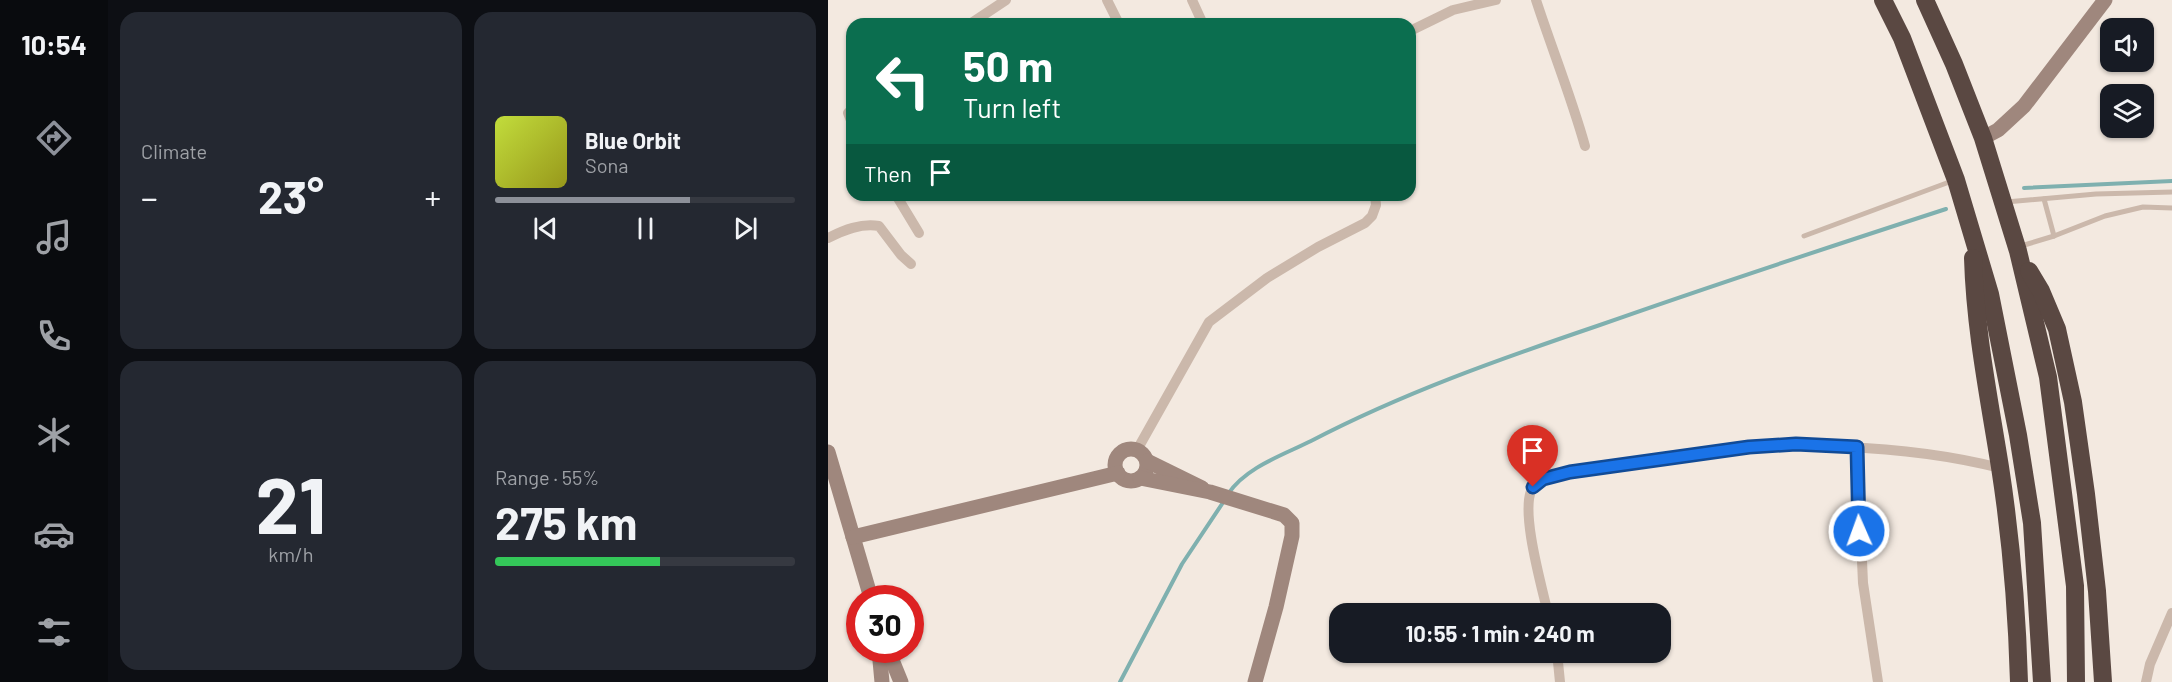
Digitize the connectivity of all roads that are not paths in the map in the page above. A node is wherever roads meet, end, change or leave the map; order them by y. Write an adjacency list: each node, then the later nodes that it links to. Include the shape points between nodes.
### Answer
1 (1006, 0): 10 (street)
2 (1107, 0): 11 (street)
3 (1192, 0): 12 (street)
4 (1496, 0): 9 (street)
5 (1536, 0): 15 (street)
6 (1883, 0): 16 (highway, via 1902,38)
7 (1925, 0): 14 (highway)
8 (2105, 0): 14 (street, via 2024,106)
9 (1451, 5): 13 (street)
10 (979, 18)
11 (1116, 18)
12 (1200, 18)
13 (1416, 27)
14 (1983, 138): 21 (highway)
15 (1585, 146)
16 (1956, 180): 24 (highway); 25 (lane)
17 (2172, 192): 18 (lane)
18 (2044, 199): 21 (lane); 26 (lane)
19 (900, 201): 23 (street)
20 (1375, 201): 32 (street, via 1372,216 1365,223 1268,278 1209,322)
21 (2003, 202): 28 (highway)
22 (2172, 208): 26 (lane, via 2143,207 2105,216)
23 (919, 233)
24 (1972, 235): 33 (highway, via 1979,340); 45 (highway, via 1990,294 2026,478)
25 (1804, 236)
26 (2055, 236): 28 (lane)
27 (828, 238): 29 (street, via 868,224 879,226)
28 (2017, 249): 44 (highway, via 2048,378 2059,450 2075,586); 52 (highway, via 2057,329 2073,402 2092,548)
29 (911, 264)
30 (1857, 447): 33 (street); 39 (street, via 1749,447 1543,479 1533,487 1528,501); 50 (street, via 1863,583)
31 (828, 452): 37 (street)
32 (1142, 455): 34 (street, via 1128,449 1119,454); 35 (street, via 1146,471); 36 (street)
33 (2000, 468): 51 (highway, via 2009,532)
34 (1118, 473): 35 (street, via 1126,480); 37 (street)
35 (1140, 478): 36 (street)
36 (1210, 492): 48 (street, via 1284,515 1293,523)
37 (853, 537): 38 (street)
38 (867, 585)
39 (1546, 603)
40 (2172, 613): 53 (street)
41 (880, 663): 46 (street)
42 (893, 663): 47 (street)
43 (1558, 663): 49 (street)
44 (2076, 674)
45 (2042, 677)
46 (882, 682)
47 (901, 682)
48 (1255, 682)
49 (1560, 682)
50 (1878, 682)
51 (2019, 682)
52 (2103, 682)
53 (2146, 682)

